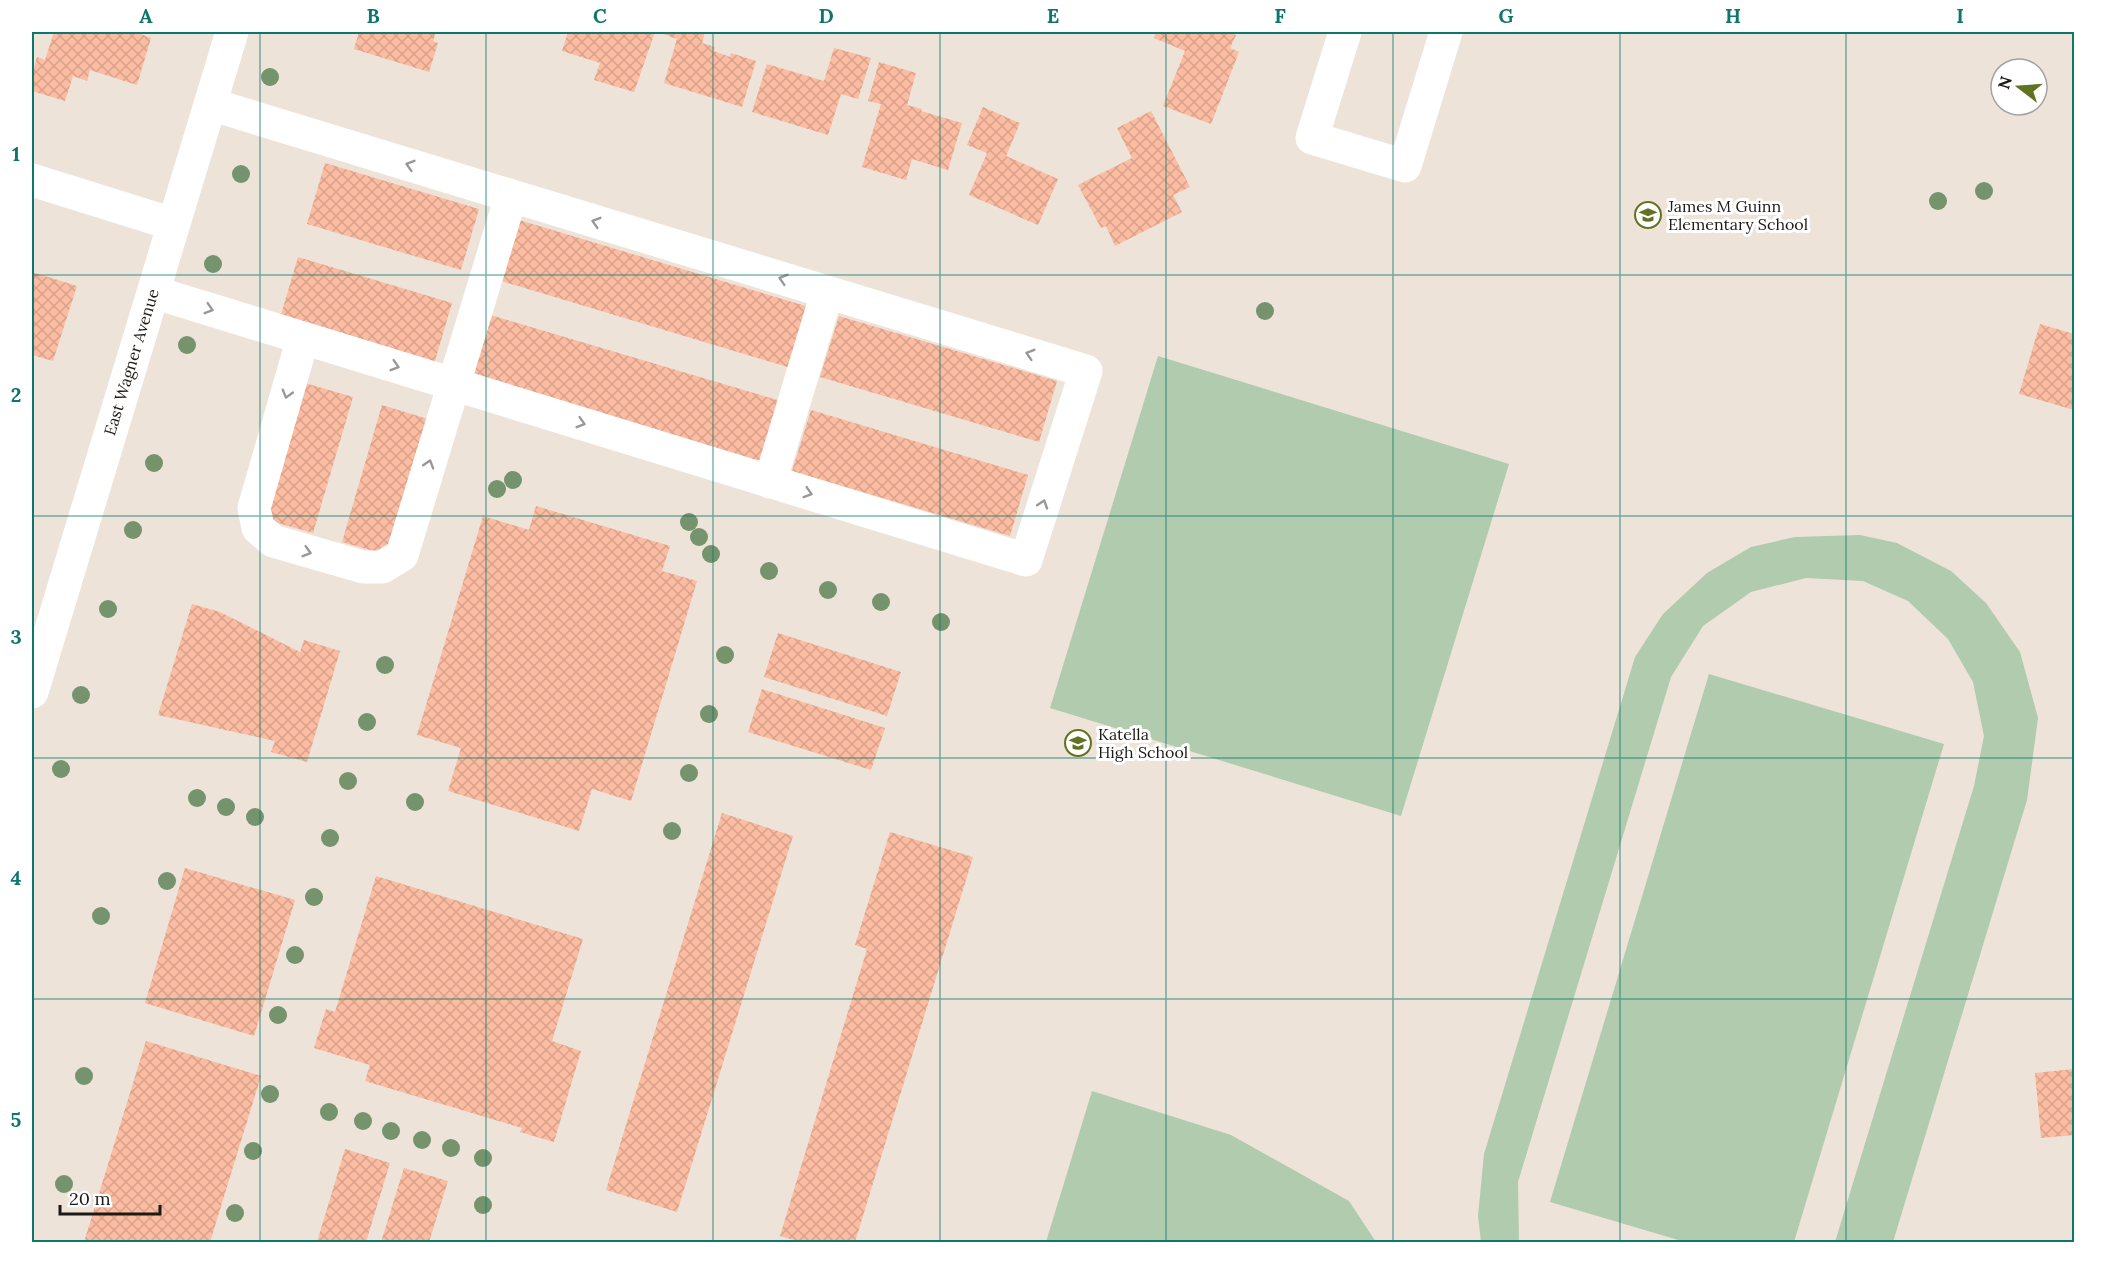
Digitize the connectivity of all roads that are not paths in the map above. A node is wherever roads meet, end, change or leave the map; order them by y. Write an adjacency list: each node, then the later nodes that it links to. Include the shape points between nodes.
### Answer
1 (232, 32): 4 (street, East Wagner Avenue)
2 (1345, 32): 3 (street, via 1312,138 1405,166)
3 (1446, 32)
4 (210, 104): 6 (street, one-way to 4); 7 (street, East Wagner Avenue)
5 (32, 180): 7 (street)
6 (511, 196): 9 (street, one-way to 6); 11 (street)
7 (174, 224): 8 (street, East Wagner Avenue)
8 (153, 292): 10 (street, one-way to 10); 13 (street, East Wagner Avenue)
9 (827, 293): 12 (street); 12 (street, one-way to 9, via 1026,560 1086,371)
10 (303, 338): 11 (street, one-way to 11); 11 (street, one-way to 11, via 254,508 258,528 273,541 363,567 382,567 402,555)
11 (453, 384): 12 (street, one-way to 12)
12 (771, 482)
13 (43, 616): 14 (street, East Wagner Avenue)
14 (32, 692)

